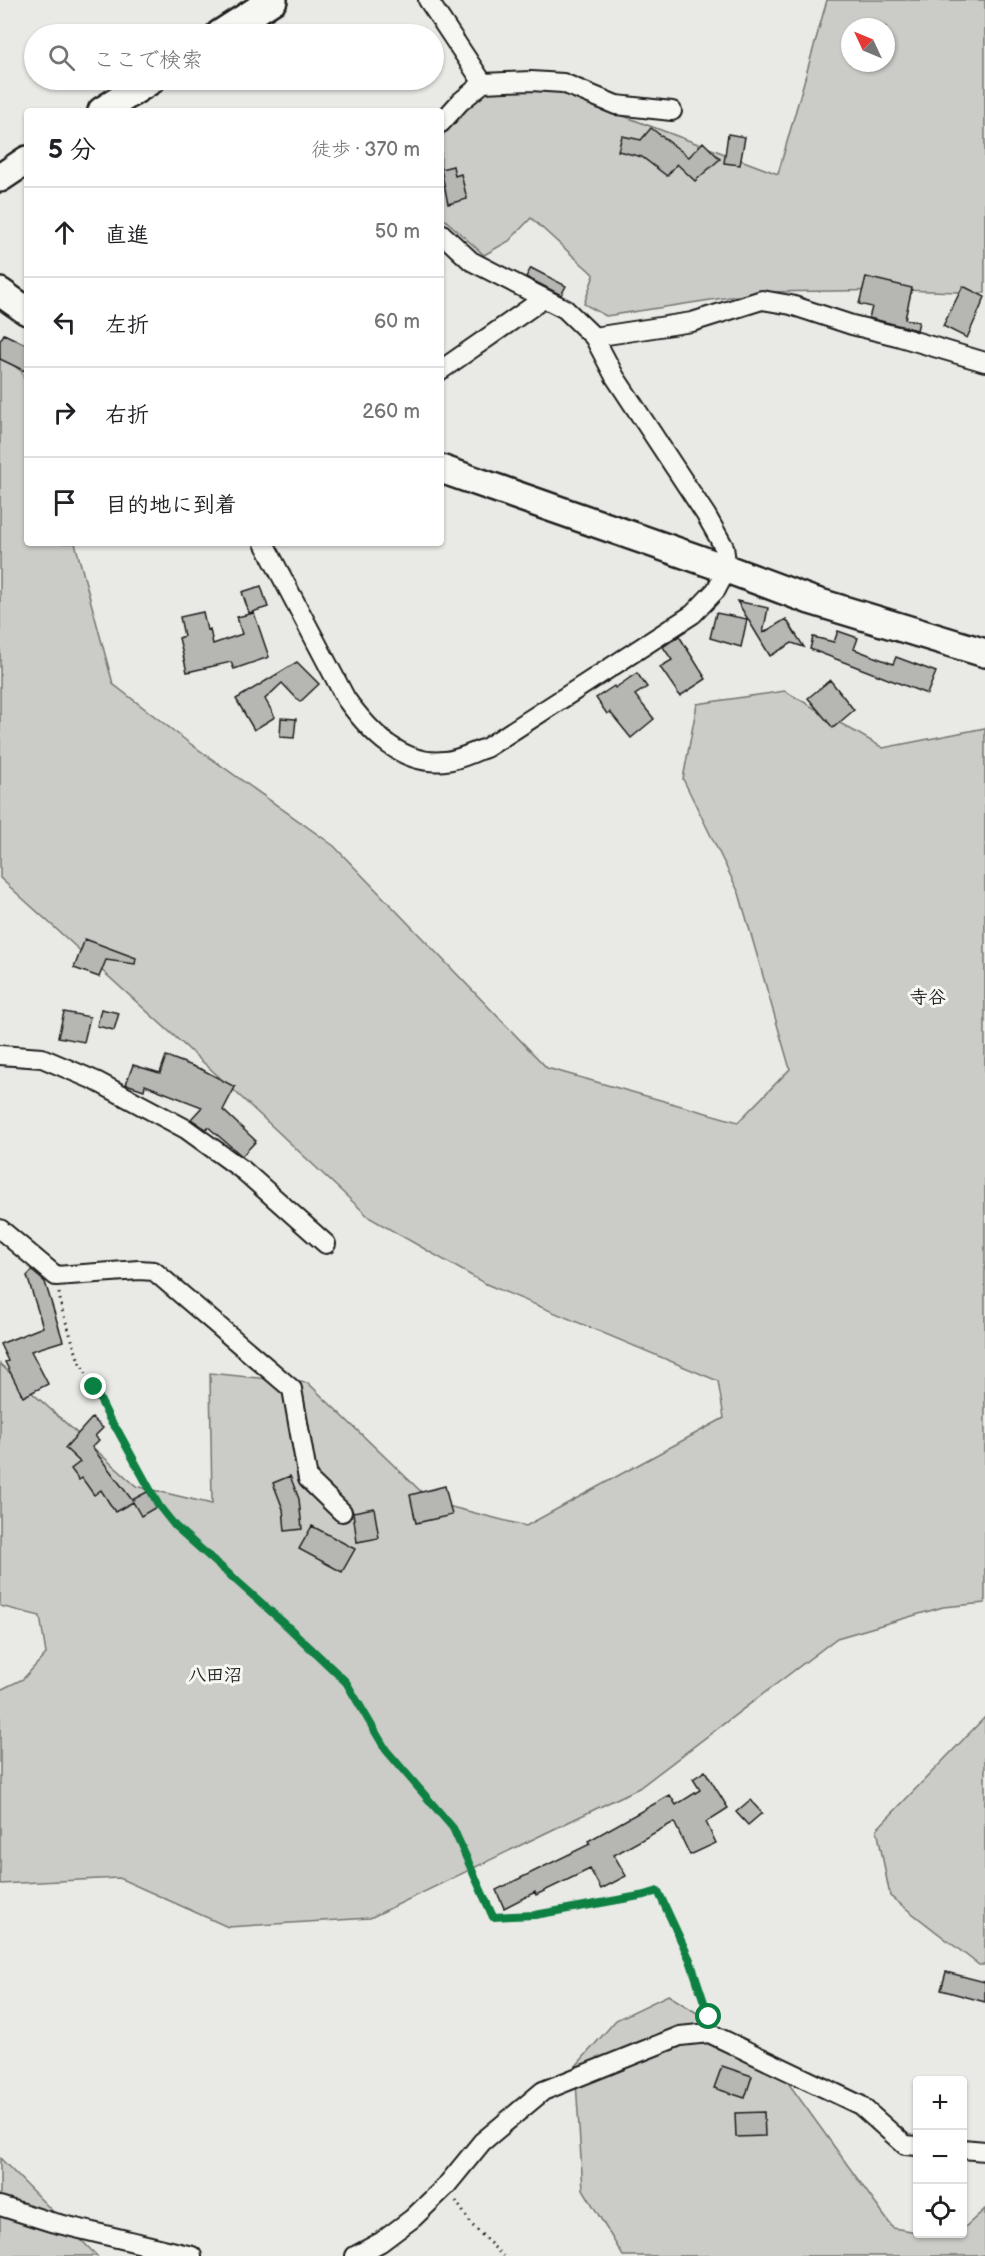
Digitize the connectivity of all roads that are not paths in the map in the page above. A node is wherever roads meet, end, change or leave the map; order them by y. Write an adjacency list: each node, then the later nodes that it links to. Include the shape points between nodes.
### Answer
1 (273, 0): 3 (street)
2 (428, 0): 5 (street)
3 (236, 24)
4 (444, 24): 6 (street)
5 (444, 24)
6 (483, 83): 9 (street, via 563,83 616,105); 10 (street)
7 (135, 90): 8 (street)
8 (107, 108)
9 (672, 111)
10 (444, 120)
11 (24, 162): 12 (street)
12 (0, 178)
13 (444, 236): 15 (street, via 471,261)
14 (0, 292): 16 (street)
15 (543, 299): 17 (street, via 565,309); 19 (street)
16 (24, 309)
17 (594, 337): 18 (street, via 692,322 762,300); 22 (street, via 706,515 724,547)
18 (985, 362)
19 (444, 368)
20 (444, 470): 22 (street)
21 (266, 546): 22 (street, via 352,708 382,741 424,762 448,761 486,748 693,614 716,590)
22 (727, 569): 23 (street, via 810,600)
23 (985, 653)
24 (0, 1055): 26 (street, via 42,1058 96,1081 186,1130 244,1171)
25 (0, 1229): 27 (street, via 56,1276 154,1271 292,1389 308,1479)
26 (326, 1244)
27 (342, 1512)
28 (913, 2146): 33 (street, via 905,2145 861,2105 709,2033 680,2036 543,2091 482,2142 446,2186 397,2230)
29 (967, 2150): 30 (street)
30 (985, 2151)
31 (0, 2206): 32 (street)
32 (192, 2256)
33 (355, 2256)

